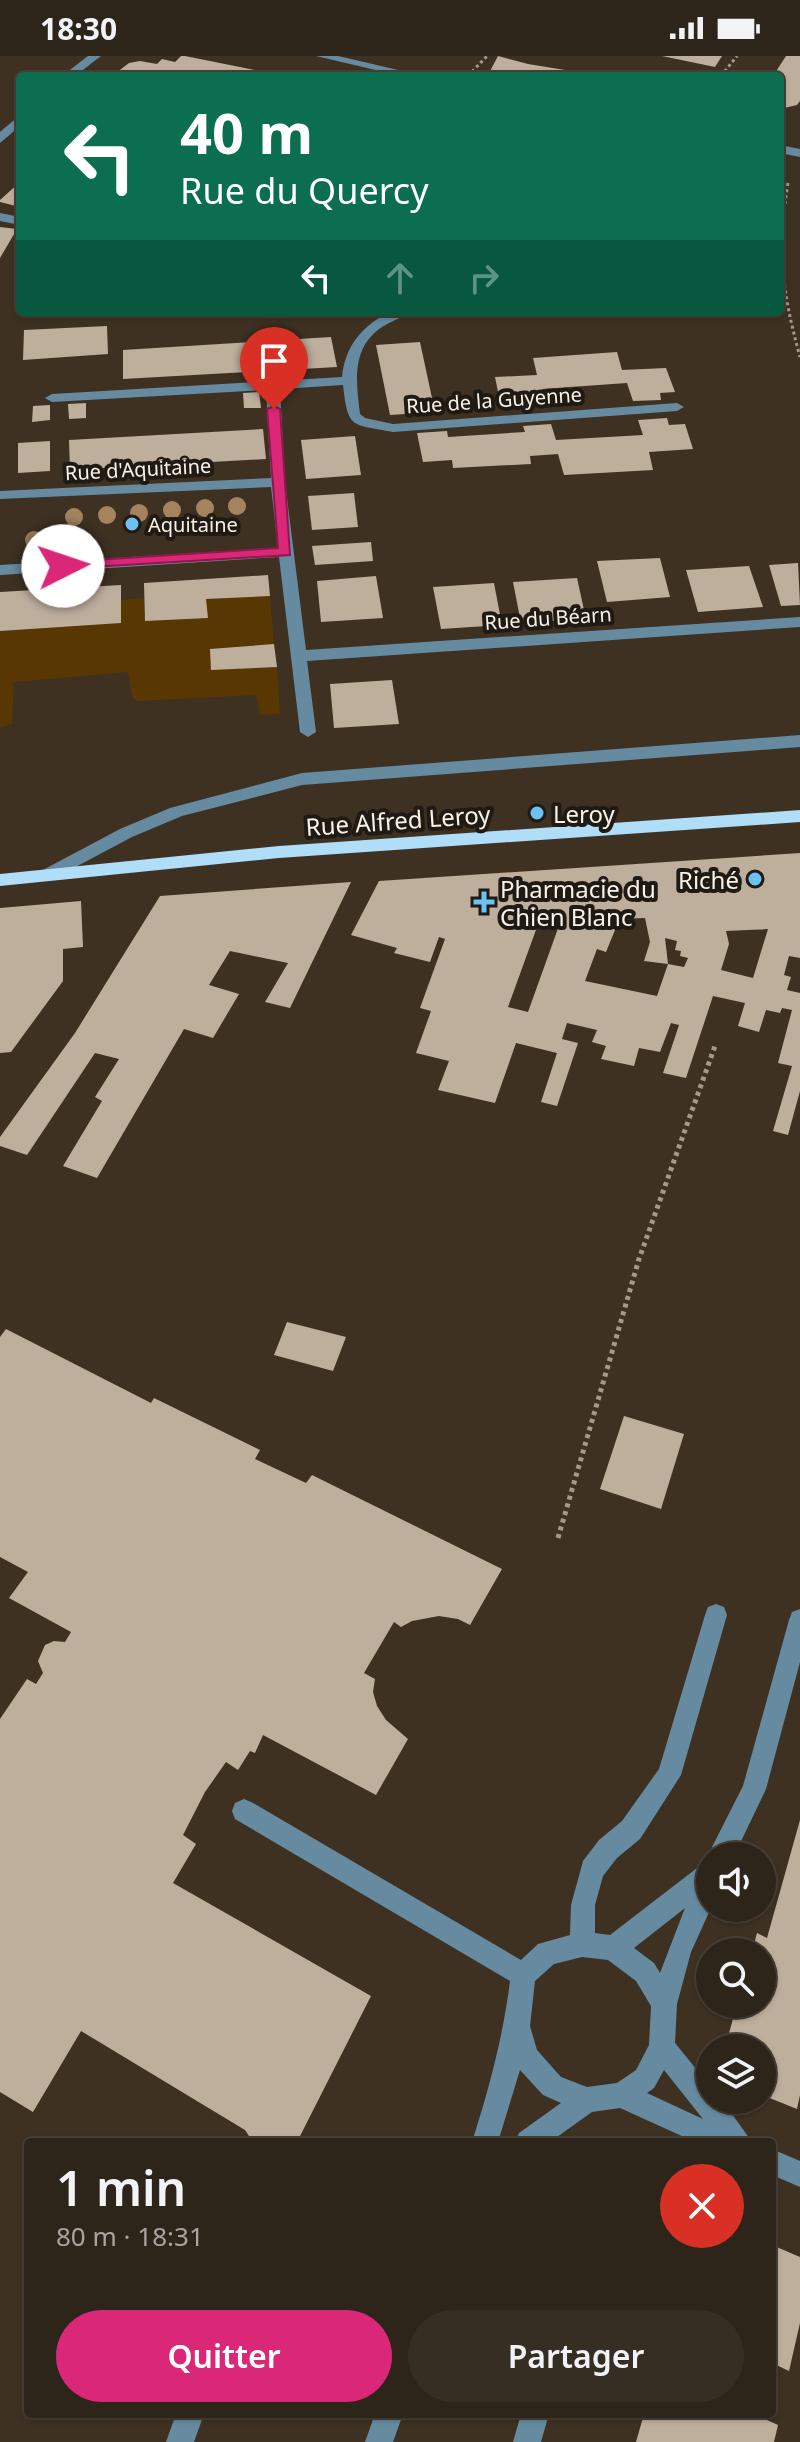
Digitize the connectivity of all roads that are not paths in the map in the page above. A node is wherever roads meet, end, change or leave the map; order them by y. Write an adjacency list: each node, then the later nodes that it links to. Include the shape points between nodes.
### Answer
1 (95, 56): 3 (street)
2 (322, 56): 4 (street)
3 (73, 72)
4 (399, 72)
5 (16, 123): 6 (street)
6 (0, 139)
7 (394, 316): 8 (street, Rue de la Guyenne, via 356,344)
8 (349, 381): 9 (street); 11 (street, Rue de la Guyenne, via 353,415 380,427)
9 (273, 385): 10 (street); 12 (street)
10 (52, 398)
11 (677, 407)
12 (278, 482): 13 (street, Rue d'Aquitaine); 14 (street)
13 (0, 495)
14 (285, 552): 15 (street); 17 (street)
15 (0, 570)
16 (800, 622): 17 (street, Rue du Béarn)
17 (299, 656): 18 (street)
18 (308, 732)
19 (800, 741): 21 (street, via 302,779 175,812)
20 (800, 816): 21 (main road, Rue Alfred Leroy, via 279,852)
21 (47, 875): 22 (main road, Rue Alfred Leroy)
22 (0, 880)
23 (716, 1615): 29 (street, via 669,1775 631,1830 592,1870 583,1905)
24 (800, 1620): 26 (street, via 754,1789)
25 (244, 1811): 31 (street)
26 (728, 1842)
27 (696, 1882): 30 (street)
28 (696, 1912): 32 (street)
29 (582, 1944): 30 (street); 31 (street, via 547,1953)
30 (613, 1948): 32 (street, via 645,1972)
31 (523, 1975): 33 (street)
32 (664, 2004): 34 (street)
33 (517, 2026): 36 (street, via 526,2057 552,2086); 37 (street)
34 (662, 2047): 35 (street, via 645,2079); 40 (street)
35 (621, 2095): 36 (street); 39 (street)
36 (587, 2100): 38 (street)
37 (486, 2138)
38 (534, 2138)
39 (716, 2138)
40 (736, 2138)
41 (776, 2164): 42 (street)
42 (800, 2174)
43 (189, 2418): 46 (street)
44 (388, 2418): 47 (street)
45 (534, 2418): 48 (street)
46 (180, 2442)
47 (379, 2442)
48 (527, 2442)

